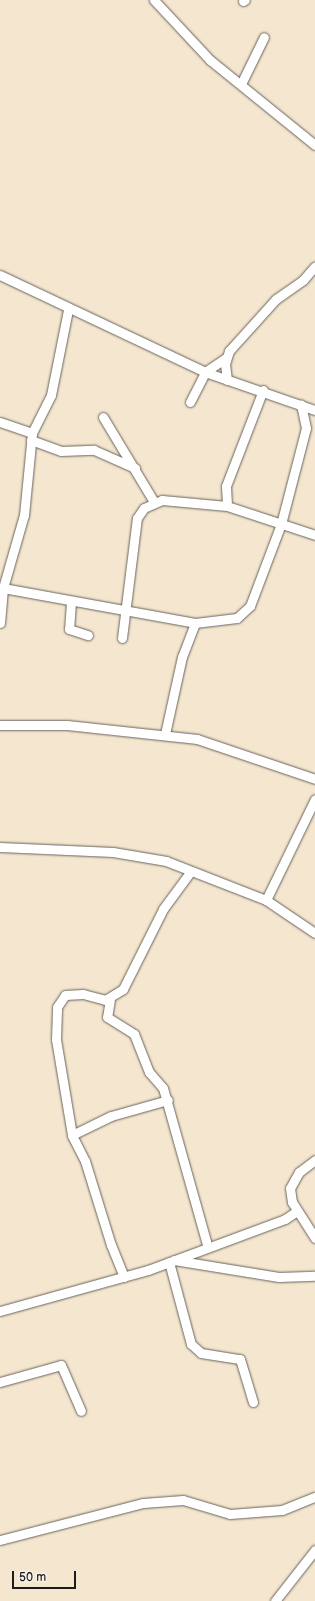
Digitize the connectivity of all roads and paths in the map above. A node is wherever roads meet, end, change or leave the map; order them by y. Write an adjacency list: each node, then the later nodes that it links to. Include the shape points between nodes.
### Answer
1 (154, 0): 3 (street, via 187,38)
2 (264, 37): 3 (street)
3 (241, 84): 4 (street)
4 (315, 145)
5 (315, 266): 8 (street, via 303,280 276,299)
6 (0, 275): 7 (street)
7 (68, 310): 9 (street); 17 (street, via 51,395)
8 (226, 358): 9 (street); 10 (street)
9 (205, 372): 10 (street); 12 (street)
10 (227, 380): 11 (street)
11 (263, 390): 13 (street); 20 (street, via 226,486)
12 (190, 402)
13 (301, 405): 14 (street); 21 (street, via 306,428)
14 (315, 410)
15 (103, 417): 18 (street)
16 (0, 422): 17 (street)
17 (32, 436): 18 (street, via 61,451 94,450); 23 (street, via 24,515)
18 (135, 468): 19 (street)
19 (154, 502): 20 (street, via 162,500); 25 (street, via 137,518)
20 (228, 506): 21 (street)
21 (281, 524): 22 (street); 27 (street, via 247,610 227,620)
22 (315, 535)
23 (3, 588): 24 (street); 26 (street)
24 (71, 602): 25 (street); 28 (street, via 69,629)
25 (125, 608): 27 (street); 29 (street)
26 (0, 623)
27 (195, 623): 31 (street, via 182,657)
28 (88, 635)
29 (122, 638)
30 (0, 725): 31 (street, via 67,725)
31 (165, 734): 32 (street, via 197,739)
32 (315, 779)
33 (315, 800): 36 (street)
34 (0, 847): 35 (street, via 113,852 166,861)
35 (191, 871): 36 (street); 38 (street, via 163,909 123,989)
36 (266, 900): 37 (street)
37 (315, 933)
38 (110, 999): 39 (street, via 107,1017 134,1034 149,1072 163,1088); 40 (street, via 83,994 65,996 57,1007 56,1039)
39 (168, 1100): 40 (street, via 110,1116); 44 (street)
40 (72, 1135): 47 (street, via 85,1161 111,1245)
41 (315, 1160): 42 (street, via 299,1172 290,1188)
42 (297, 1211): 43 (street); 44 (street, via 264,1228)
43 (315, 1238)
44 (207, 1245): 45 (street)
45 (171, 1261): 46 (street, via 279,1277); 47 (street); 50 (street, via 191,1344 200,1353 240,1359)
46 (315, 1276)
47 (124, 1277): 48 (street)
48 (0, 1311)
49 (0, 1382): 51 (street, via 61,1365)
50 (253, 1402)
51 (81, 1411)
52 (315, 1497): 53 (street, via 282,1510 230,1514 183,1500 143,1503)
53 (0, 1540)
54 (315, 1550): 55 (street)
55 (276, 1601)

